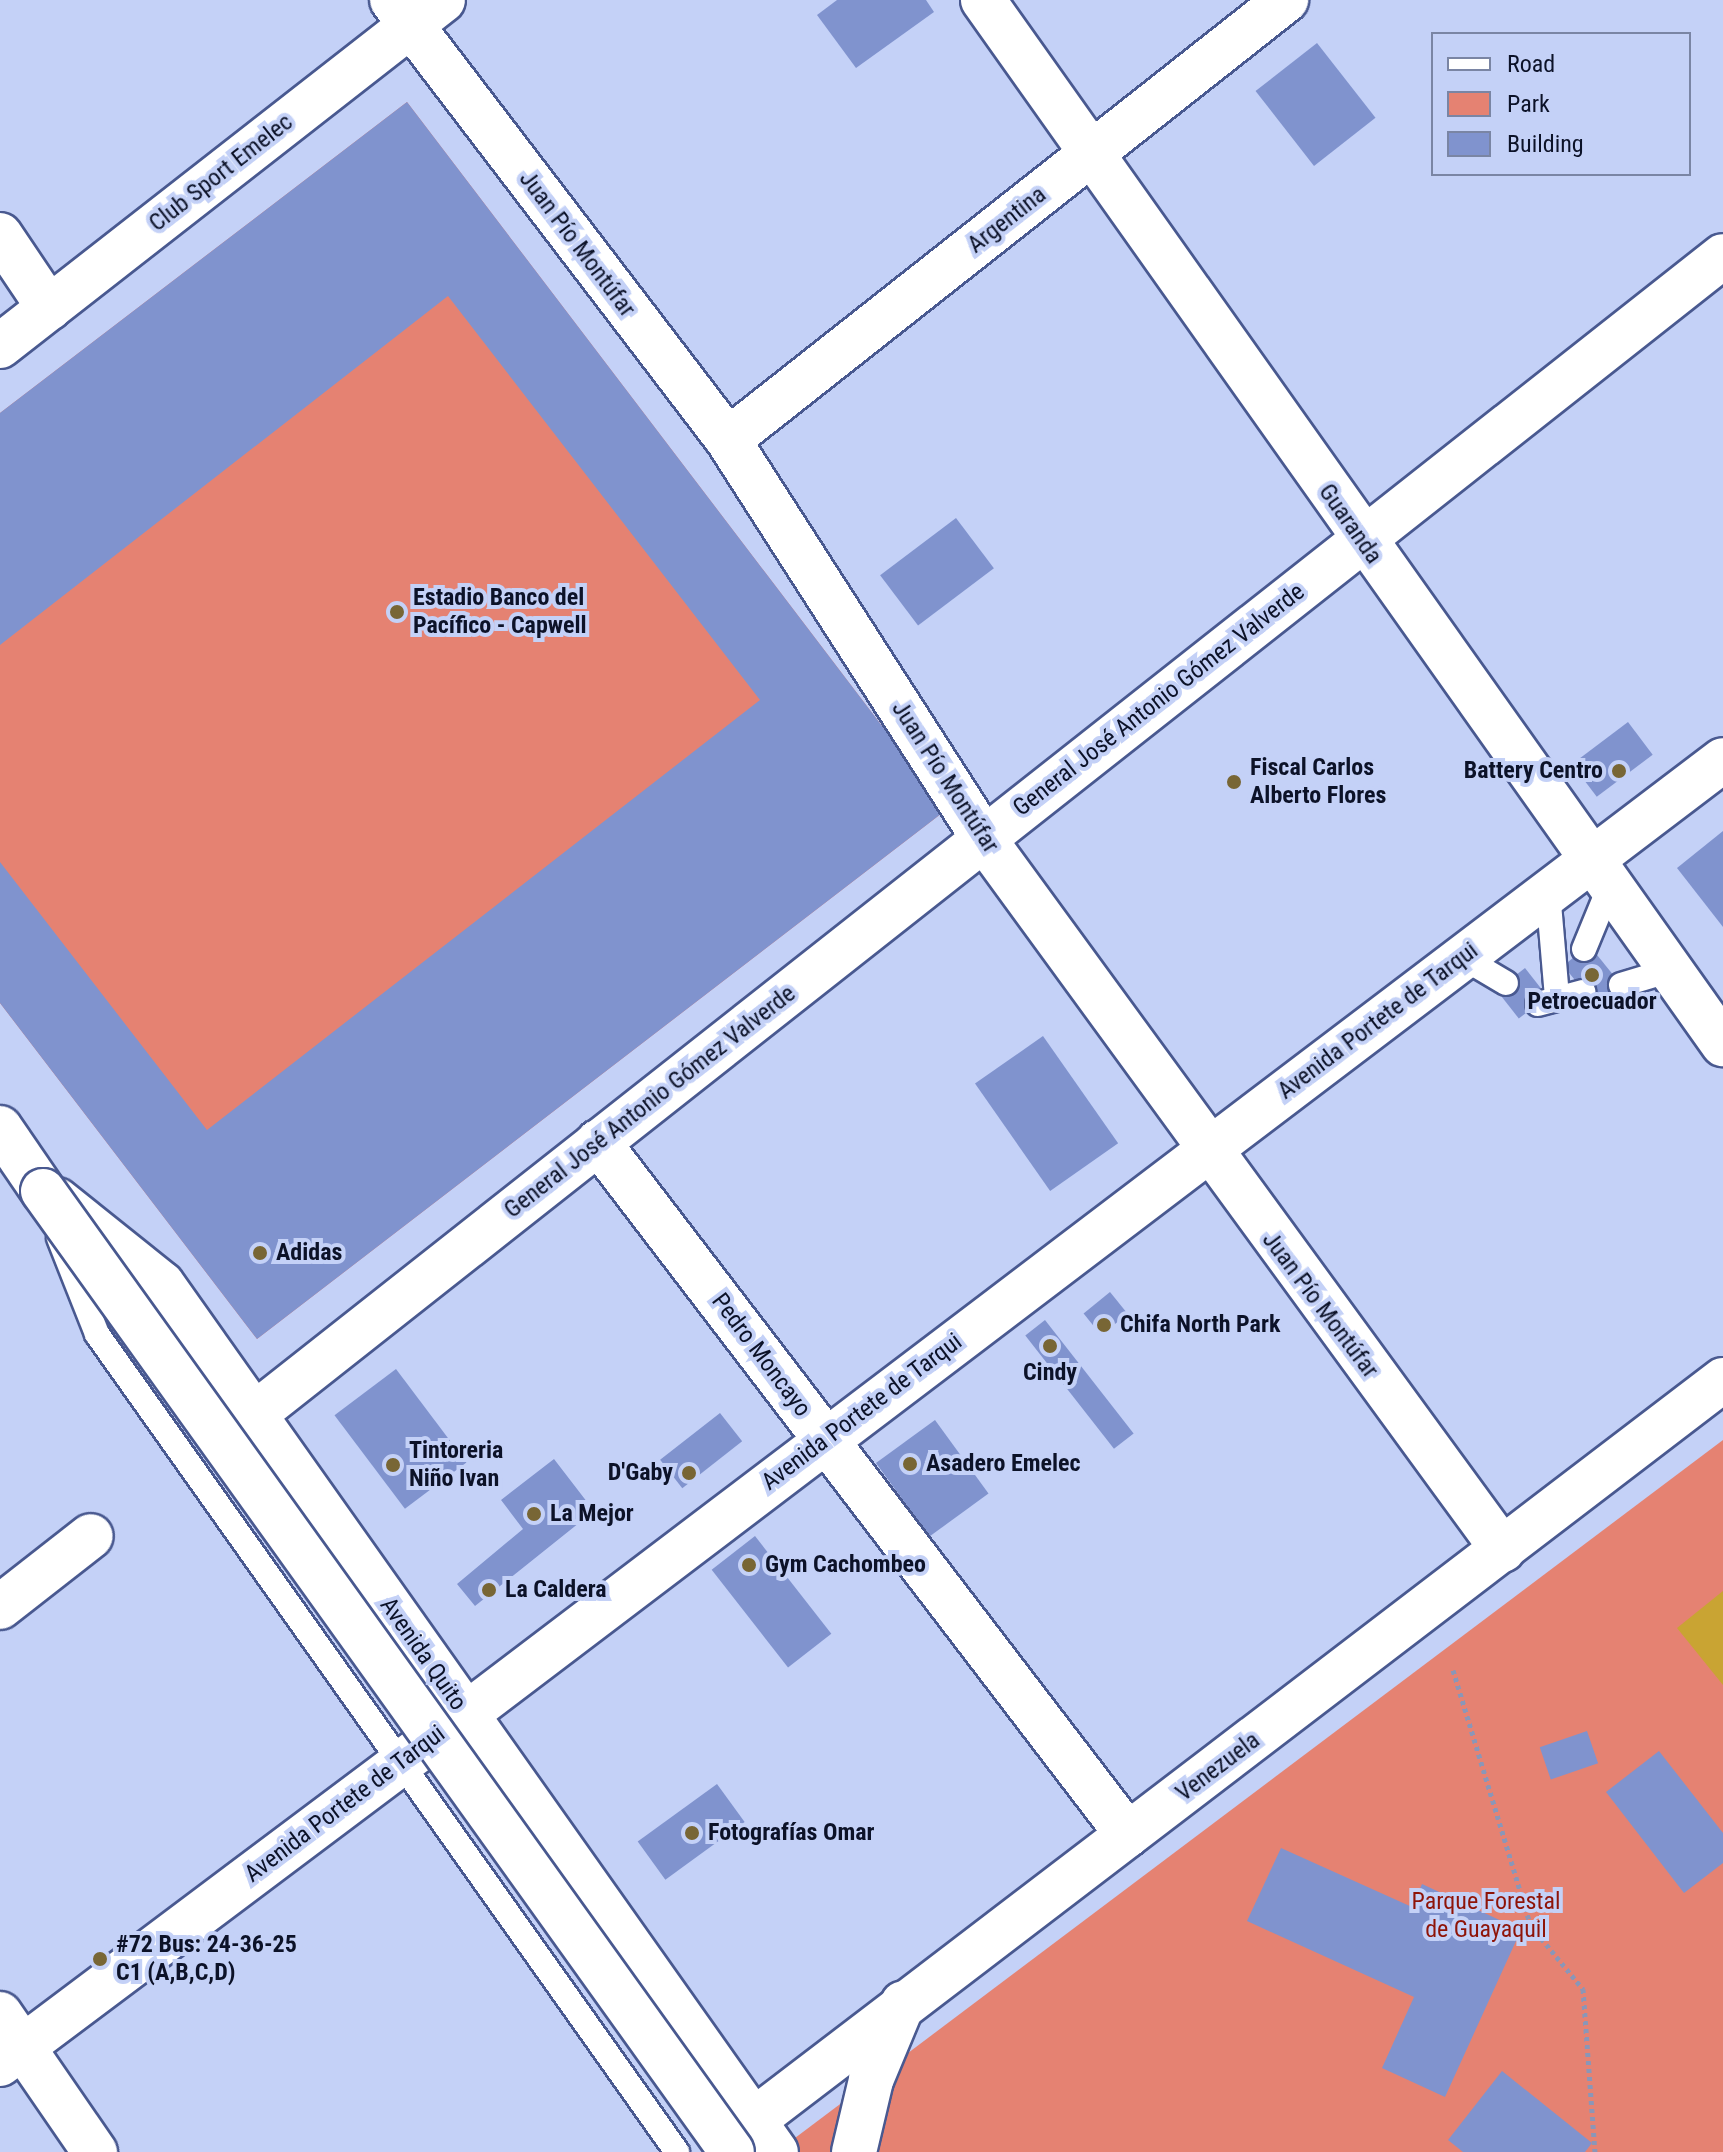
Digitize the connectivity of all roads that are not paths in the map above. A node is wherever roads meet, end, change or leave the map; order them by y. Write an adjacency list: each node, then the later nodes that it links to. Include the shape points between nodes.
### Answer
1 (983, 0): 4 (street, Guaranda)
2 (1286, 0): 4 (street, Argentina)
3 (415, 8): 7 (street, Club Sport Emelec); 9 (street, Juan Pío Montúfar)
4 (1092, 153): 9 (street, Argentina); 10 (street, Guaranda)
5 (0, 235): 7 (street)
6 (1723, 256): 10 (street, General José Antonio Gómez Valverde)
7 (49, 308): 8 (street, Club Sport Emelec)
8 (0, 346)
9 (728, 440): 12 (street, Juan Pío Montúfar)
10 (1361, 541): 12 (street, General José Antonio Gómez Valverde); 13 (street, Guaranda)
11 (1723, 760): 13 (street, Avenida Portete de Tarqui)
12 (984, 839): 23 (street, General José Antonio Gómez Valverde); 24 (street, Juan Pío Montúfar)
13 (1601, 873): 14 (street, Avenida Portete de Tarqui); 15 (lane); 17 (street, Guaranda)
14 (1548, 892): 16 (street, Avenida Portete de Tarqui); 20 (lane, via 1547,1000)
15 (1584, 949)
16 (1462, 957): 18 (lane); 24 (street, Avenida Portete de Tarqui)
17 (1671, 970): 19 (lane); 21 (street, Guaranda)
18 (1506, 983)
19 (1621, 985)
20 (1583, 992)
21 (1723, 1044)
22 (0, 1128): 25 (street, Avenida Quito)
23 (598, 1142): 27 (street, General José Antonio Gómez Valverde); 28 (street, Pedro Moncayo)
24 (1205, 1151): 28 (street, Avenida Portete de Tarqui); 30 (street, Juan Pío Montúfar)
25 (40, 1188): 27 (street, Avenida Quito, via 162,1284); 33 (lane, Avenida Quito, via 97,1334); 37 (street, Avenida Quito, bridge)
26 (1723, 1380): 30 (street, Venezuela)
27 (256, 1413): 32 (street, Avenida Quito)
28 (826, 1440): 32 (street, Avenida Portete de Tarqui); 34 (street, Pedro Moncayo)
29 (91, 1536): 31 (street)
30 (1503, 1550): 34 (street, Venezuela)
31 (0, 1607)
32 (465, 1715): 33 (street, Avenida Portete de Tarqui); 37 (street, Avenida Quito)
33 (400, 1763): 36 (street, Avenida Portete de Tarqui); 39 (lane, Avenida Quito)
34 (1128, 1835): 35 (street, Venezuela)
35 (903, 2003): 37 (street, Venezuela); 41 (street, via 871,2080)
36 (8, 2042): 38 (street)
37 (754, 2141): 40 (street, Venezuela)
38 (95, 2152)
39 (677, 2152)
40 (712, 2152)
41 (854, 2152)

